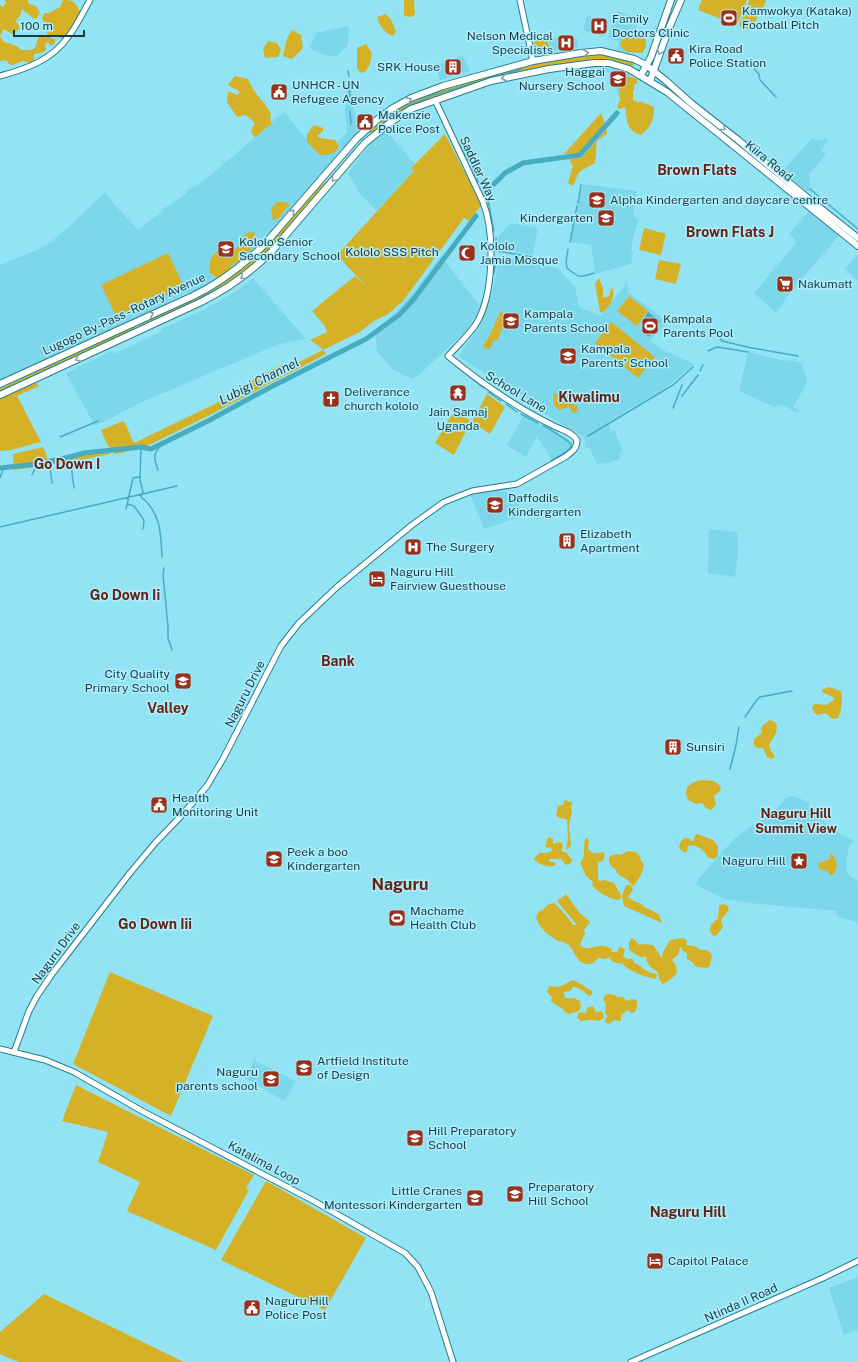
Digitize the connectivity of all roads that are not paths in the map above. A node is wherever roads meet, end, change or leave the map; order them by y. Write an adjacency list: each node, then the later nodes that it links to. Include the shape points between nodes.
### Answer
1 (90, 0): 11 (street, via 69,37 54,52 38,63)
2 (520, 0): 6 (street)
3 (671, 0): 7 (main road)
4 (681, 0): 9 (main road, one-way to 9)
5 (571, 55): 6 (main road, Lugogo By-Pass - Rotary Avenue); 7 (main road, Lugogo By-Pass - Rotary Avenue, one-way to 7, via 606,52 638,60); 8 (main road, via 575,61)
6 (533, 61): 16 (main road, Lugogo By-Pass - Rotary Avenue, one-way to 6, via 199,293 252,257 357,138 393,108 443,86)
7 (646, 65): 9 (main road, Lugogo By-Pass - Rotary Avenue); 10 (main road)
8 (573, 66): 10 (main road, Lugogo By-Pass - Rotary Avenue, via 609,63); 13 (main road, Lugogo By-Pass - Rotary Avenue, one-way to 13, via 491,81)
9 (654, 71): 12 (main road); 14 (main road, Kiira Road, one-way to 14)
10 (641, 75): 12 (main road, Lugogo By-Pass - Rotary Avenue)
11 (0, 76)
12 (650, 81): 15 (main road, Kiira Road)
13 (435, 100): 17 (main road, Lugogo By-Pass - Rotary Avenue, one-way to 17, via 411,109 365,143 272,250 239,280 218,294); 18 (street, Saddler Way, via 483,202 491,241 490,274 482,311 474,327)
14 (858, 238)
15 (858, 246)
16 (135, 322): 17 (main road); 19 (main road, Lugogo By-Pass - Rotary Avenue)
17 (140, 330): 20 (main road, Lugogo By-Pass - Rotary Avenue, one-way to 20)
18 (448, 356): 21 (street, School Lane, via 494,392)
19 (0, 384)
20 (0, 395)
21 (577, 442): 23 (street, Naguru Drive, via 575,450 565,457 517,484 472,491 444,502 412,525 309,612 288,635 207,786 130,873 52,974 29,1011)
22 (0, 1049): 23 (street, Katalima Loop)
23 (14, 1052): 25 (street, Katalima Loop, via 45,1060 74,1072 406,1253 418,1267 431,1292)
24 (858, 1261): 26 (street, Ntinda II Road)
25 (453, 1362)
26 (631, 1362)

